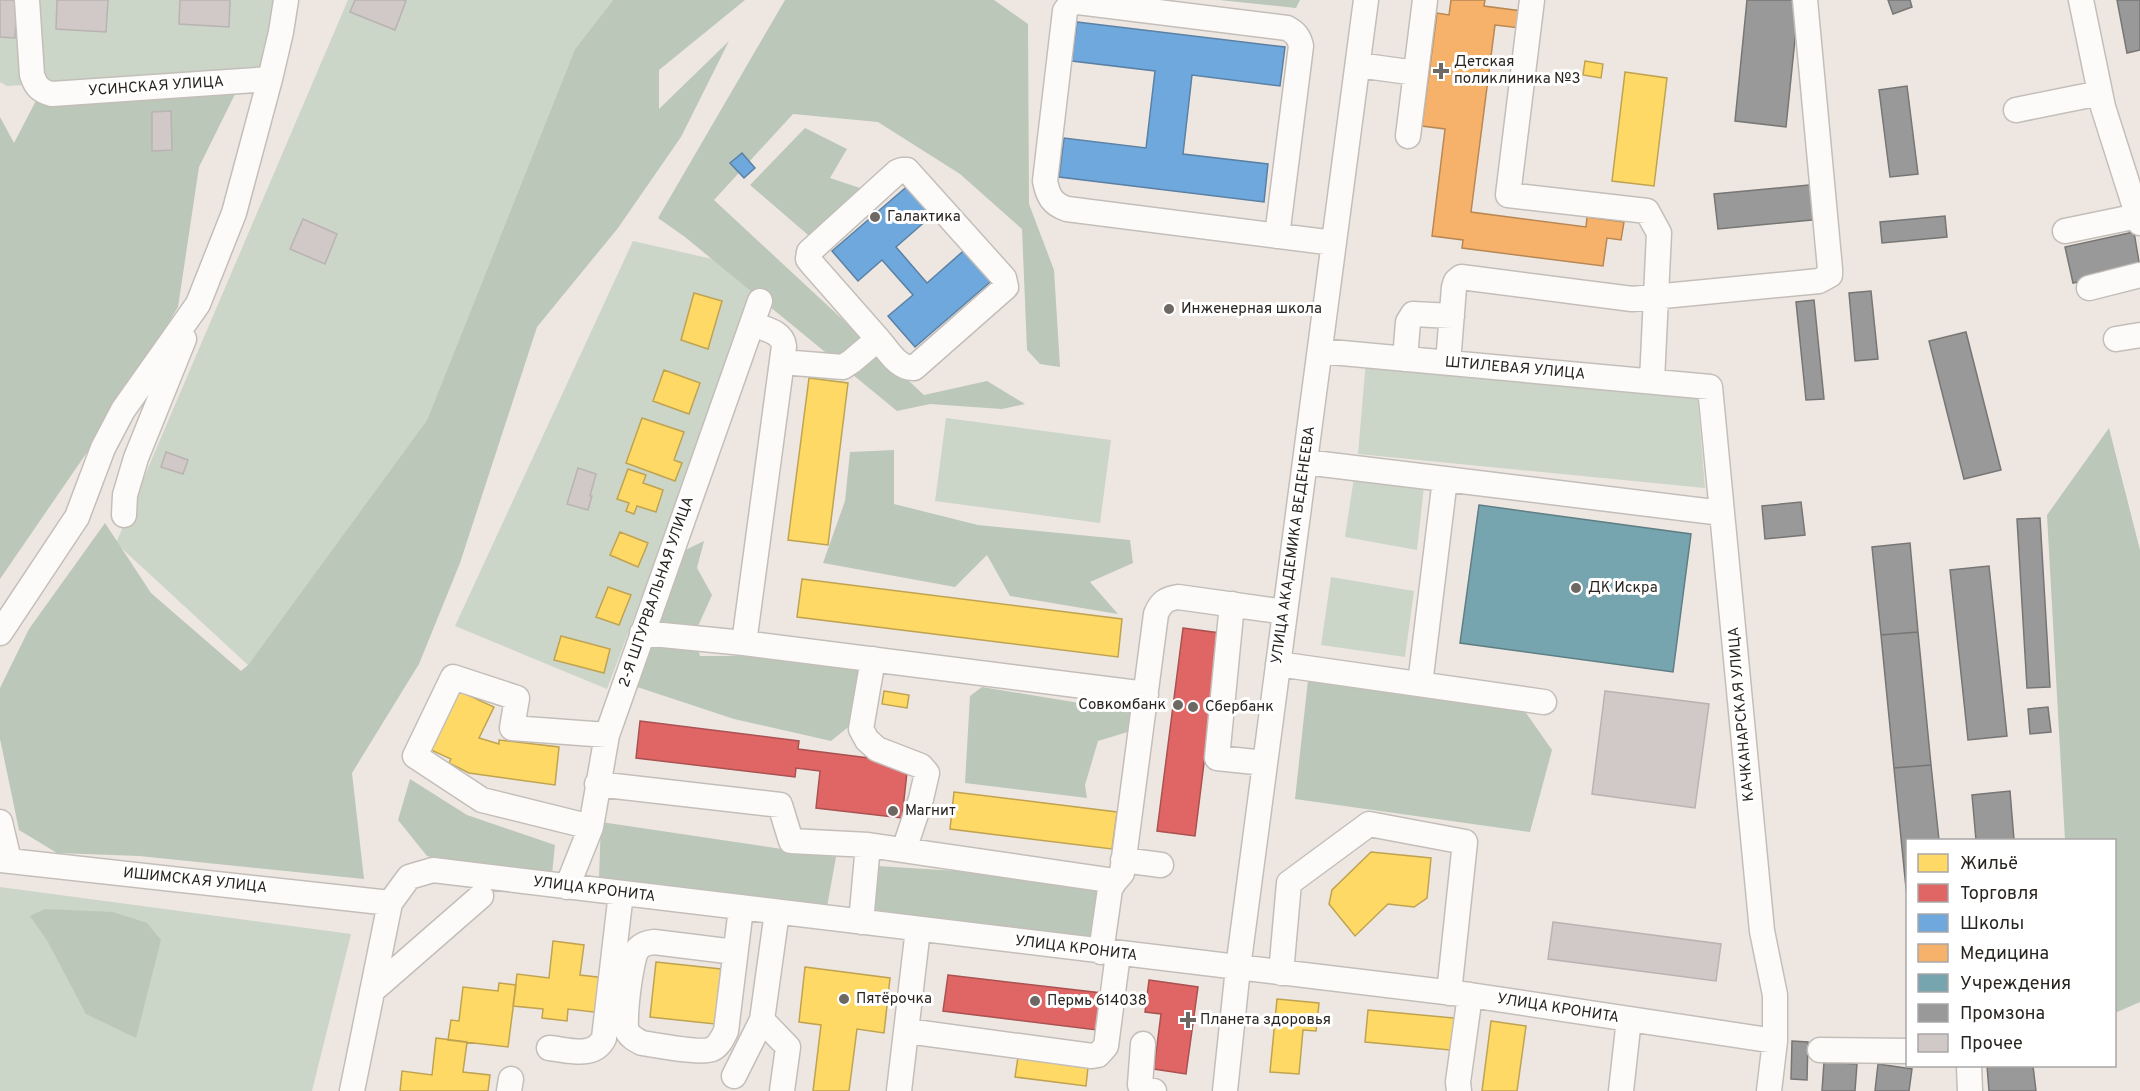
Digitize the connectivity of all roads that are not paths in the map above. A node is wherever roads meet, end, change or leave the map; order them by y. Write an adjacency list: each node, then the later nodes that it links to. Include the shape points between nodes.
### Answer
1 (27, 0): 10 (street, УСИНСКАЯ УЛИЦА, via 32,75 43,92)
2 (286, 0): 10 (street)
3 (1366, 0): 8 (street, УЛИЦА АКАДЕМИКА ВЕДЕНЕЕВА)
4 (1425, 0): 9 (street)
5 (1532, 0): 20 (street, via 1508,195 1647,211 1659,233)
6 (1805, 0): 20 (street, via 1830,275 1820,281)
7 (2081, 0): 11 (street)
8 (1358, 65): 9 (street); 17 (street, УЛИЦА АКАДЕМИКА ВЕДЕНЕЕВА)
9 (1416, 73): 13 (street)
10 (270, 79): 22 (street, via 234,213)
11 (2100, 93): 12 (street); 14 (street)
12 (2016, 110)
13 (1407, 136)
14 (2139, 220): 15 (street)
15 (2065, 231)
16 (1277, 236): 16 (street, via 1056,205 1048,195 1045,181 1068,6 1078,2 1294,32 1301,46); 17 (street)
17 (1334, 243): 28 (street, УЛИЦА АКАДЕМИКА ВЕДЕНЕЕВА)
18 (2140, 275): 19 (street)
19 (2090, 288)
20 (1656, 297): 23 (street, via 1632,299 1461,278 1454,287); 32 (street)
21 (760, 301): 24 (street, 2-Я ШТУРВАЛЬНАЯ УЛИЦА)
22 (198, 304): 37 (street, via 136,458 125,495); 40 (street, via 123,410 103,448 77,517)
23 (1452, 316): 29 (street, via 1419,313 1409,317); 31 (street)
24 (752, 324): 30 (street, via 781,337); 41 (street, 2-Я ШТУРВАЛЬНАЯ УЛИЦА)
25 (2140, 335): 27 (street)
26 (878, 339): 26 (street, via 906,369 914,368 1006,287 1004,278 907,170 897,172 809,252 808,259); 30 (street, via 843,367)
27 (2115, 339)
28 (1320, 351): 29 (street, ШТИЛЕВАЯ УЛИЦА); 34 (street, УЛИЦА АКАДЕМИКА ВЕДЕНЕЕВА)
29 (1405, 359): 31 (street, ШТИЛЕВАЯ УЛИЦА)
30 (782, 362): 42 (street)
31 (1448, 363): 32 (street, ШТИЛЕВАЯ УЛИЦА)
32 (1652, 381): 33 (street, ШТИЛЕВАЯ УЛИЦА)
33 (1710, 387): 36 (street, КАЧКАНАРСКАЯ УЛИЦА)
34 (1305, 462): 35 (street); 39 (street, УЛИЦА АКАДЕМИКА ВЕДЕНЕЕВА)
35 (1445, 479): 36 (street); 45 (street)
36 (1722, 513): 75 (street, КАЧКАНАРСКАЯ УЛИЦА, via 1762,931 1775,995)
37 (124, 515)
38 (1232, 604): 39 (street); 46 (street, via 1178,597 1160,604); 49 (street, via 1217,758)
39 (1285, 612): 44 (street, УЛИЦА АКАДЕМИКА ВЕДЕНЕЕВА)
40 (0, 633)
41 (642, 633): 42 (street); 48 (street, 2-Я ШТУРВАЛЬНАЯ УЛИЦА)
42 (744, 643): 43 (street)
43 (873, 659): 46 (street); 54 (street, via 861,729 877,749 921,766 927,773)
44 (1278, 664): 45 (street); 49 (street, УЛИЦА АКАДЕМИКА ВЕДЕНЕЕВА)
45 (1420, 684): 47 (street)
46 (1146, 694): 57 (street)
47 (1544, 702)
48 (607, 735): 50 (street, 2-Я ШТУРВАЛЬНАЯ УЛИЦА); 52 (street, via 512,728 517,698 453,677 415,756 482,800)
49 (1265, 763): 68 (street, УЛИЦА АКАДЕМИКА ВЕДЕНЕЕВА)
50 (597, 784): 52 (street, 2-Я ШТУРВАЛЬНАЯ УЛИЦА); 53 (street, via 780,805 791,841)
51 (0, 822): 55 (street)
52 (591, 827): 58 (street, 2-Я ШТУРВАЛЬНАЯ УЛИЦА)
53 (868, 845): 54 (street); 64 (street)
54 (904, 850): 57 (street)
55 (4, 860): 61 (street, ИШИМСКАЯ УЛИЦА)
56 (1161, 865): 57 (street)
57 (1119, 871): 67 (street, via 1110,889)
58 (567, 887): 59 (street, УЛИЦА КРОНИТА); 61 (street, УЛИЦА КРОНИТА, via 433,870 409,878)
59 (621, 893): 62 (street, УЛИЦА КРОНИТА); 77 (street, via 601,1045 586,1052)
60 (481, 896): 70 (street)
61 (390, 903): 70 (street)
62 (741, 908): 63 (street, УЛИЦА КРОНИТА); 66 (street)
63 (777, 912): 64 (street, УЛИЦА КРОНИТА); 73 (street)
64 (861, 922): 65 (street, УЛИЦА КРОНИТА)
65 (918, 929): 67 (street, УЛИЦА КРОНИТА); 74 (street)
66 (735, 952): 66 (street, via 726,1030 712,1049 633,1039 626,1020 633,960 644,944)
67 (1110, 953): 68 (street, УЛИЦА КРОНИТА); 74 (street, via 1106,1046 1098,1055)
68 (1238, 968): 69 (street, УЛИЦА КРОНИТА); 86 (street, УЛИЦА АКАДЕМИКА ВЕДЕНЕЕВА)
69 (1281, 973): 71 (street, УЛИЦА КРОНИТА); 71 (street, via 1289,883 1369,824 1465,842)
70 (372, 991): 82 (street)
71 (1460, 994): 72 (street, УЛИЦА КРОНИТА); 87 (street)
72 (1629, 1019): 75 (street, УЛИЦА КРОНИТА); 88 (street)
73 (762, 1020): 81 (street); 83 (street, via 788,1047)
74 (907, 1031): 84 (street)
75 (1775, 1041): 89 (street, КАЧКАНАРСКАЯ УЛИЦА)
76 (1143, 1044): 85 (street, via 1140,1085)
77 (549, 1048)
78 (1820, 1050): 79 (street)
79 (1906, 1052)
80 (1969, 1067): 90 (street)
81 (734, 1076)
82 (352, 1091)
83 (782, 1091)
84 (900, 1091)
85 (1154, 1091)
86 (1225, 1091)
87 (1459, 1091)
88 (1621, 1091)
89 (1769, 1091)
90 (1970, 1091)

